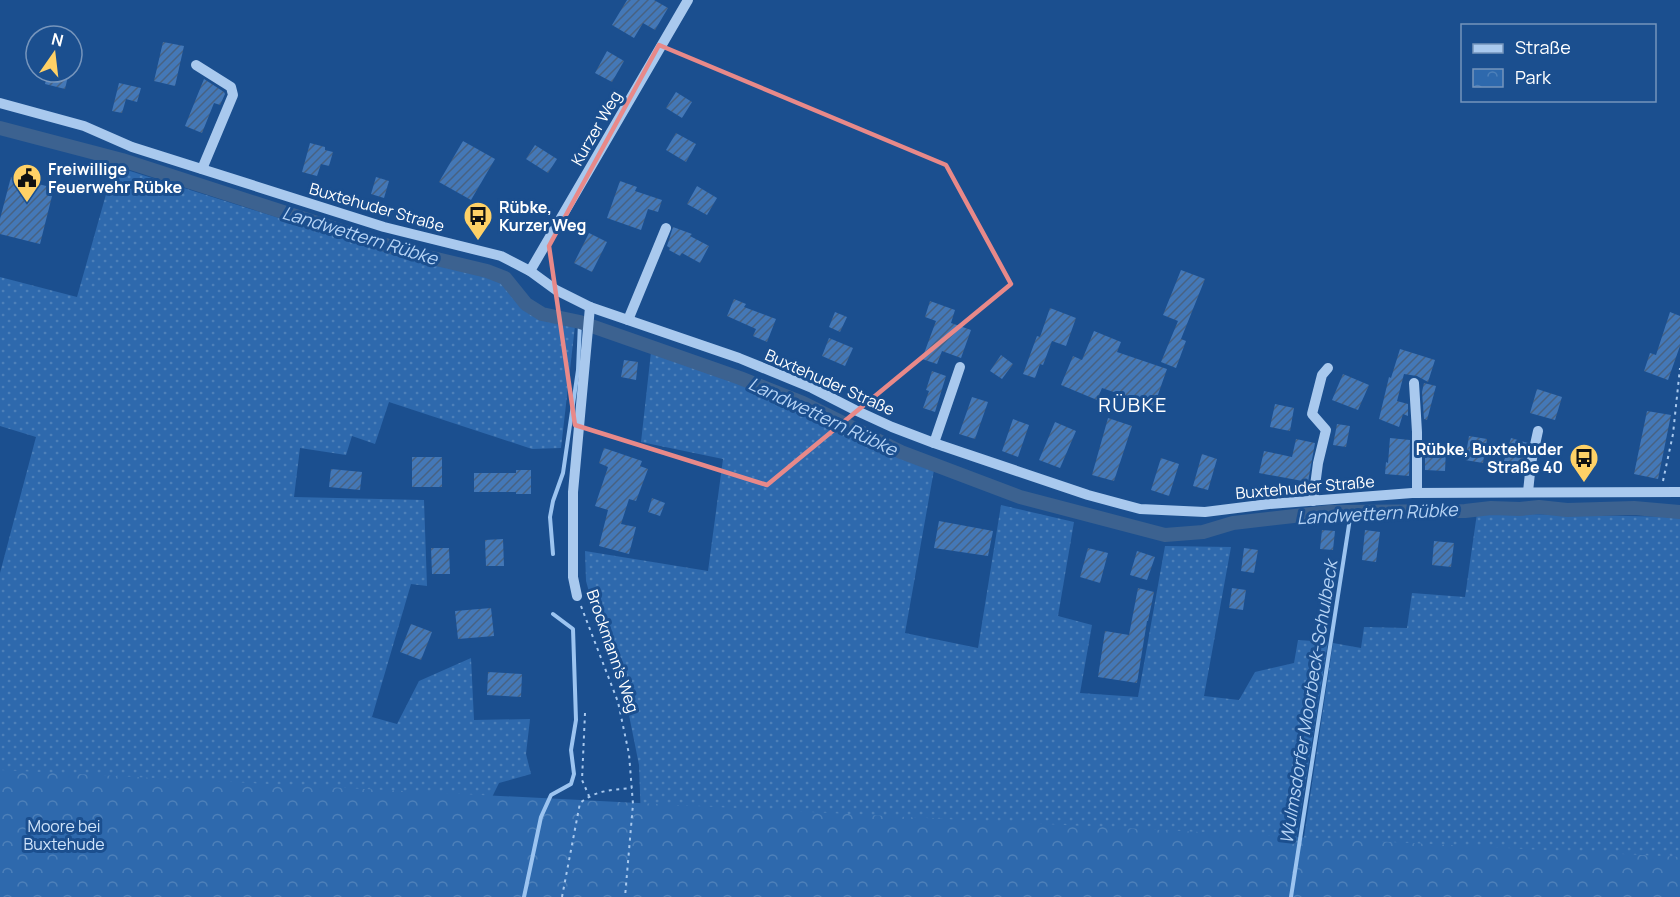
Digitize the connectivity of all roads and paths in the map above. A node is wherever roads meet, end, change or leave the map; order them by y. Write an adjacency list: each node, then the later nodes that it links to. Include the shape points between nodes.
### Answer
1 (688, 0): 6 (street, Kurzer Weg)
2 (196, 65): 4 (street, via 231,87 233,95)
3 (0, 103): 4 (street, Buxtehuder Straße, via 84,126 132,147)
4 (202, 169): 6 (street, Buxtehuder Straße, via 384,227 501,256)
5 (666, 228): 8 (street)
6 (530, 271): 7 (street, Buxtehuder Straße)
7 (590, 312): 8 (street, Buxtehuder Straße); 20 (street, Brockmann's Weg, via 573,492 573,577)
8 (628, 320): 14 (street, Buxtehuder Straße, via 739,358)
9 (960, 367): 14 (street)
10 (1328, 368): 19 (street, via 1322,375 1312,414 1326,430)
11 (1680, 368): 18 (path)
12 (1414, 383): 17 (street)
13 (1538, 431): 15 (street)
14 (934, 443): 19 (street, Buxtehuder Straße, via 1140,509 1205,512)
15 (1528, 492): 17 (street, Buxtehuder Straße); 18 (street, Buxtehuder Straße)
16 (1680, 492): 18 (street, Buxtehuder Straße)
17 (1417, 493): 19 (street, Buxtehuder Straße)
18 (1663, 493)
19 (1313, 501)
20 (578, 596): 22 (path, Brockmann's Weg, via 618,702)
21 (585, 713): 23 (path, via 582,780)
22 (632, 788): 23 (path); 25 (path, Brockmann's Weg)
23 (589, 796): 24 (path, via 580,803)
24 (562, 897)
25 (625, 897)

